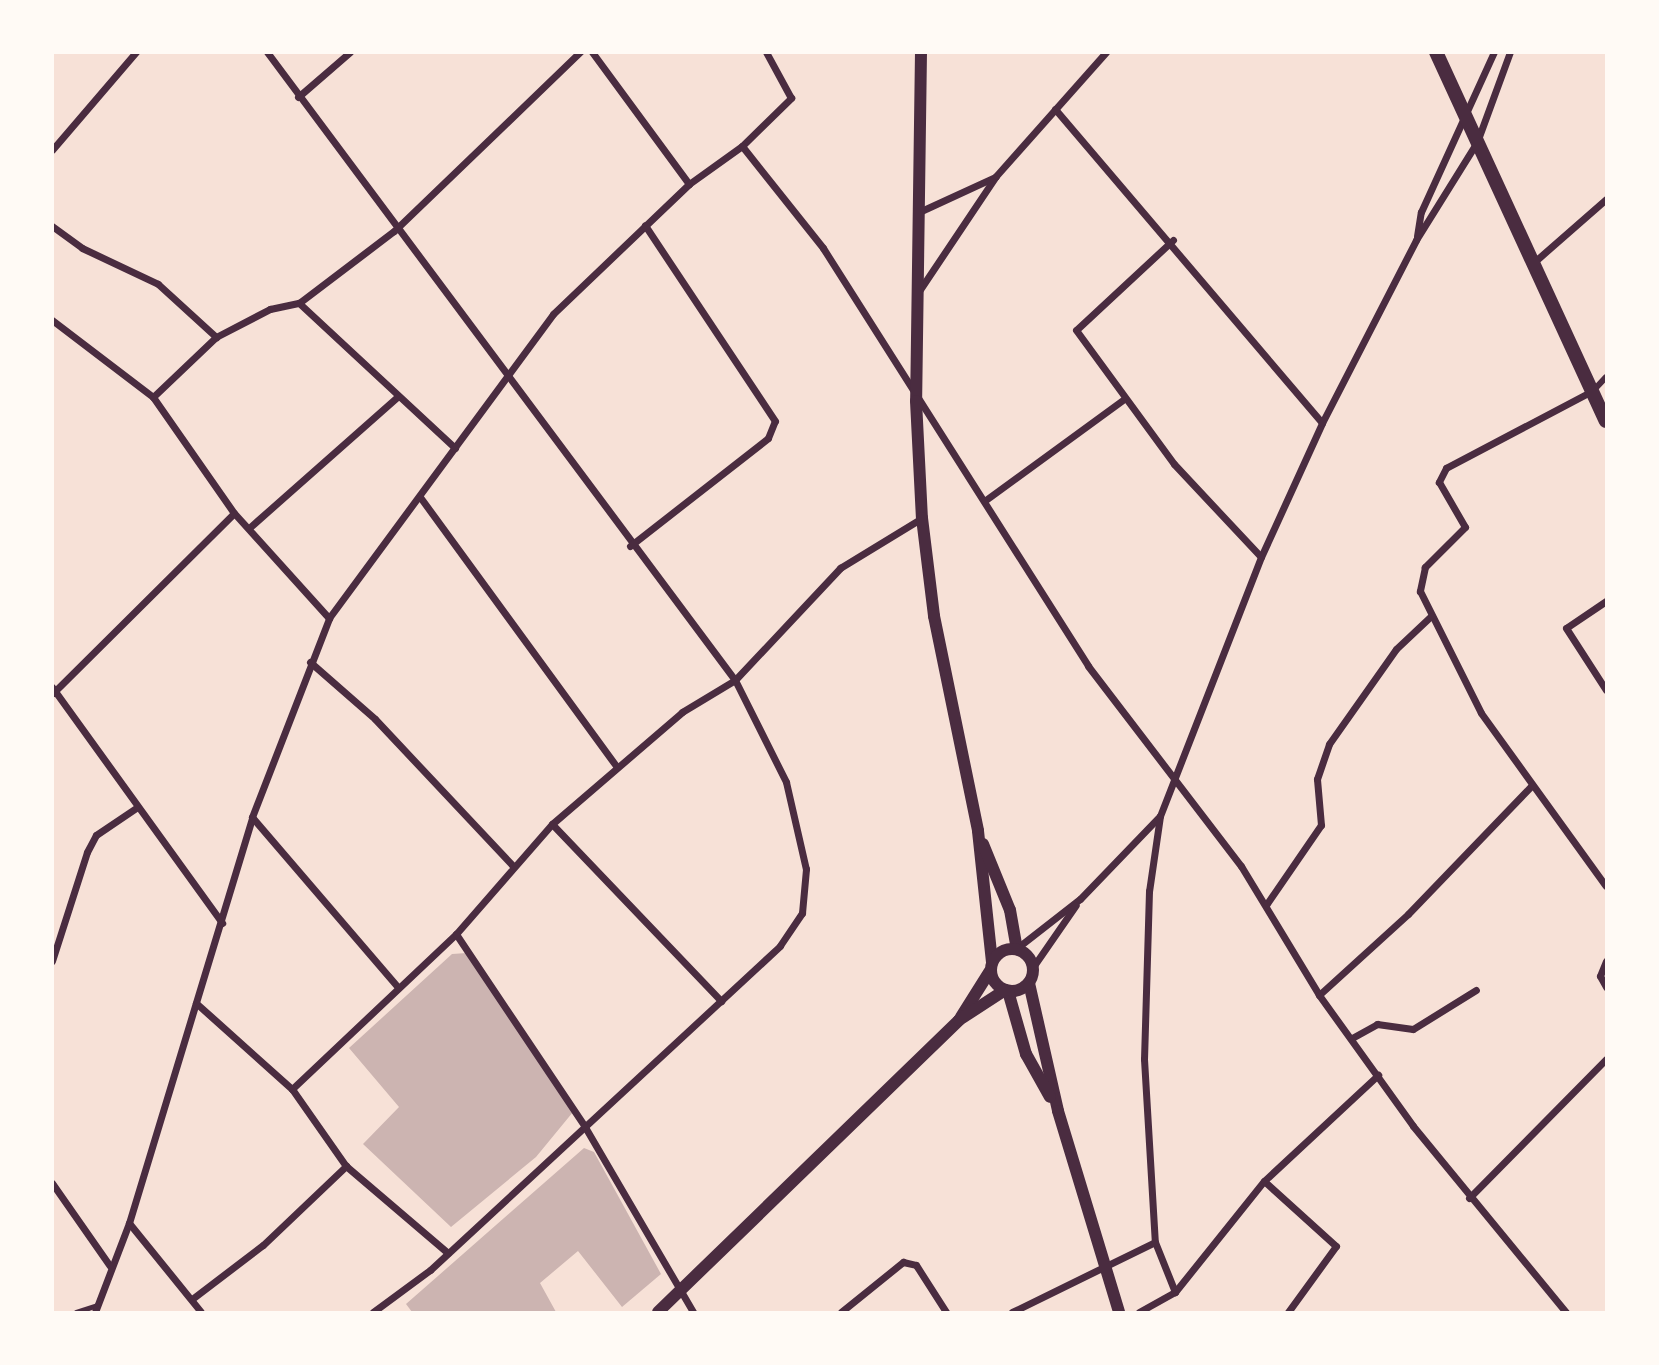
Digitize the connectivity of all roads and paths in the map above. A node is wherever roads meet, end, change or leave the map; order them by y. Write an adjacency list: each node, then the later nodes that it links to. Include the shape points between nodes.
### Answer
1 (136, 52): 17 (street)
2 (267, 52): 12 (street)
3 (350, 52): 12 (street)
4 (580, 52): 24 (street)
5 (592, 52): 19 (street)
6 (766, 52): 16 (street, via 791,99)
7 (921, 52): 21 (street)
8 (1106, 52): 13 (street)
9 (1436, 52): 14 (main road)
10 (1494, 52): 14 (street)
11 (1510, 52): 15 (street)
12 (298, 97): 24 (street)
13 (1055, 109): 18 (street); 25 (street)
14 (1466, 114): 15 (main road); 26 (street, via 1422,212)
15 (1477, 142): 26 (street); 27 (main road)
16 (742, 146): 19 (street); 38 (street, via 823,248)
17 (52, 150)
18 (996, 176): 21 (street); 28 (street)
19 (689, 184): 22 (street)
20 (1606, 199): 27 (street)
21 (919, 212): 28 (street)
22 (645, 225): 33 (street, via 553,314); 47 (street, via 775,421 768,438)
23 (52, 226): 31 (street, via 82,248 158,284)
24 (394, 231): 29 (street); 33 (street)
25 (1173, 240): 37 (street, via 1077,325); 40 (street)
26 (1416, 240): 40 (street)
27 (1532, 264): 34 (main road)
28 (917, 293): 38 (street)
29 (299, 303): 31 (street, via 270,309); 36 (street)
30 (52, 320): 35 (street)
31 (216, 337): 35 (street)
32 (1606, 377): 34 (street)
33 (505, 378): 41 (street); 47 (street)
34 (1592, 391): 39 (main road); 50 (street, via 1440,475 1465,527 1420,578)
35 (152, 397): 44 (street)
36 (397, 397): 41 (street); 46 (street)
37 (1123, 400): 43 (street); 48 (street, via 1200,495)
38 (916, 401): 43 (street); 45 (street)
39 (1606, 421)
40 (1322, 423): 48 (street)
41 (455, 448): 42 (street)
42 (420, 497): 51 (street); 56 (street)
43 (987, 499): 57 (street, via 1088,666)
44 (234, 513): 46 (street); 54 (street)
45 (922, 518): 53 (street, via 840,568); 63 (street, via 934,616)
46 (249, 528): 51 (street)
47 (630, 546): 53 (street)
48 (1261, 557): 57 (street)
49 (1606, 601): 55 (street, via 1566,628)
50 (1430, 617): 58 (street, via 1481,713); 67 (street, via 1396,649 1329,744 1317,779 1321,825)
51 (329, 618): 52 (street)
52 (310, 662): 61 (street); 64 (street, via 375,719)
53 (735, 680): 56 (street); 81 (street, via 786,782 806,895 793,930)
54 (53, 690): 59 (street)
55 (1606, 690)
56 (616, 766): 62 (street)
57 (1171, 779): 60 (street); 67 (street)
58 (1532, 785): 65 (street); 80 (street, via 1408,914)
59 (136, 808): 68 (street); 71 (street, via 96,835)
60 (1160, 816): 66 (street); 95 (street, via 1149,891 1144,1059)
61 (252, 817): 68 (street); 76 (street)
62 (552, 824): 64 (street); 81 (street)
63 (978, 831): 70 (street, via 1010,910); 73 (street)
64 (513, 866): 69 (street)
65 (1606, 886)
66 (1080, 899): 70 (street); 74 (street)
67 (1266, 905): 80 (street)
68 (222, 923): 82 (street)
69 (456, 934): 76 (street); 89 (street)
70 (1017, 948): 73 (street, via 1002,950); 74 (street)
71 (52, 961)
72 (1606, 961): 77 (street, via 1600,969)
73 (991, 966): 78 (street); 83 (street)
74 (1033, 967): 75 (street)
75 (1029, 983): 78 (street); 88 (street)
76 (397, 986): 87 (street)
77 (1606, 987)
78 (1007, 990): 83 (street); 88 (street, via 1026,1054)
79 (1476, 990): 84 (street, via 1413,1029 1377,1024)
80 (1319, 995): 84 (street)
81 (721, 1001): 89 (street)
82 (196, 1003): 87 (street); 94 (street)
83 (959, 1020): 100 (street)
84 (1352, 1038): 86 (street)
85 (1606, 1059): 93 (street)
86 (1378, 1075): 91 (street); 93 (street)
87 (292, 1089): 90 (street)
88 (1058, 1111): 98 (street)
89 (585, 1127): 96 (street); 100 (street)
90 (346, 1166): 96 (street); 101 (street, via 263,1245)
91 (1264, 1181): 99 (street); 113 (street, via 1336,1246)
92 (52, 1183): 97 (street)
93 (1469, 1198): 114 (street)
94 (129, 1223): 97 (street); 101 (street)
95 (1155, 1242): 98 (street); 99 (street)
96 (448, 1253): 105 (street)
97 (110, 1266): 102 (street)
98 (1105, 1267): 110 (street); 111 (street)
99 (1175, 1292): 112 (street)
100 (681, 1293): 106 (street); 107 (street)
101 (192, 1299): 104 (street)
102 (96, 1308): 103 (lane)
103 (76, 1312)
104 (201, 1312)
105 (373, 1312)
106 (658, 1312)
107 (693, 1312)
108 (841, 1312): 109 (street, via 903,1262 916,1265)
109 (947, 1312)
110 (1012, 1312)
111 (1119, 1312)
112 (1139, 1312)
113 (1288, 1312)
114 (1566, 1312)

